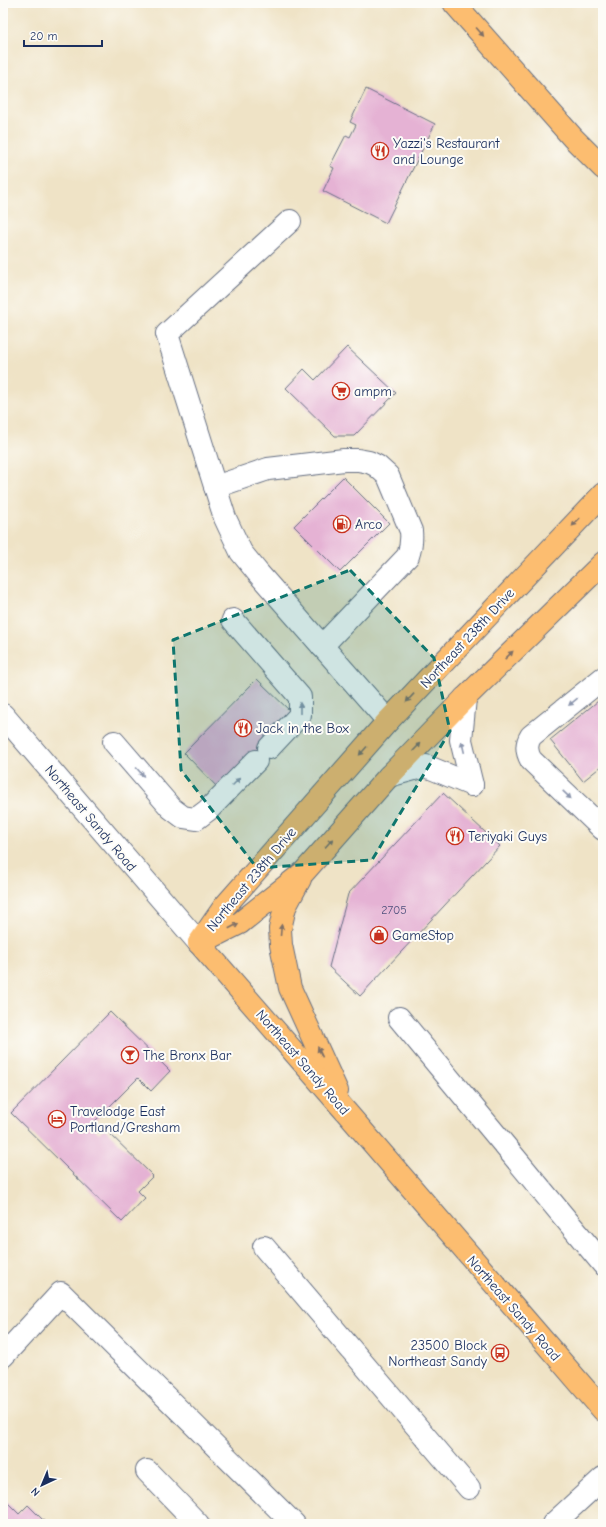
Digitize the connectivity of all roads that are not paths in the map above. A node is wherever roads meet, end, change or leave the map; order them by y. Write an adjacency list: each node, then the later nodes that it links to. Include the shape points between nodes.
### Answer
1 (454, 3): 2 (main road, one-way to 2, via 573,138)
2 (603, 168)
3 (290, 221): 4 (street, via 166,334)
4 (215, 487): 8 (street, via 225,518 241,552); 8 (street, via 268,469 344,460 369,462 378,466 388,476 411,531 411,549 408,556)
5 (603, 494): 11 (main road, Northeast 238th Drive, one-way to 11)
6 (603, 563): 10 (main road, Northeast 238th Drive, one-way to 6)
7 (233, 620): 13 (street, one-way to 7, via 171,808 183,817 190,818 196,818 208,810 263,755 300,715 300,697)
8 (322, 646): 11 (street)
9 (603, 678): 15 (street, one-way to 15, via 531,736 526,748 531,760)
10 (465, 698): 14 (main road, Northeast 238th Drive, one-way to 10); 14 (street, one-way to 10, via 426,766 472,785 461,740)
11 (388, 721): 17 (main road, Northeast 238th Drive, one-way to 17, via 224,907)
12 (5, 722): 17 (street, Northeast Sandy Road)
13 (114, 742)
14 (389, 776): 16 (main road, Northeast 238th Drive, one-way to 14)
15 (603, 829)
16 (304, 872): 17 (main road, Northeast 238th Drive, one-way to 16, via 240,923); 19 (main road, one-way to 16, via 290,988 281,946 280,929 285,907)
17 (199, 944): 19 (main road, Northeast Sandy Road)
18 (399, 1018): 21 (street)
19 (347, 1113): 23 (main road, Northeast Sandy Road)
20 (264, 1247): 26 (street)
21 (603, 1264)
22 (3, 1356): 28 (street, via 61,1293)
23 (603, 1410)
24 (147, 1471): 27 (street)
25 (603, 1478): 29 (street)
26 (469, 1488)
27 (198, 1524)
28 (294, 1524)
29 (553, 1524)

